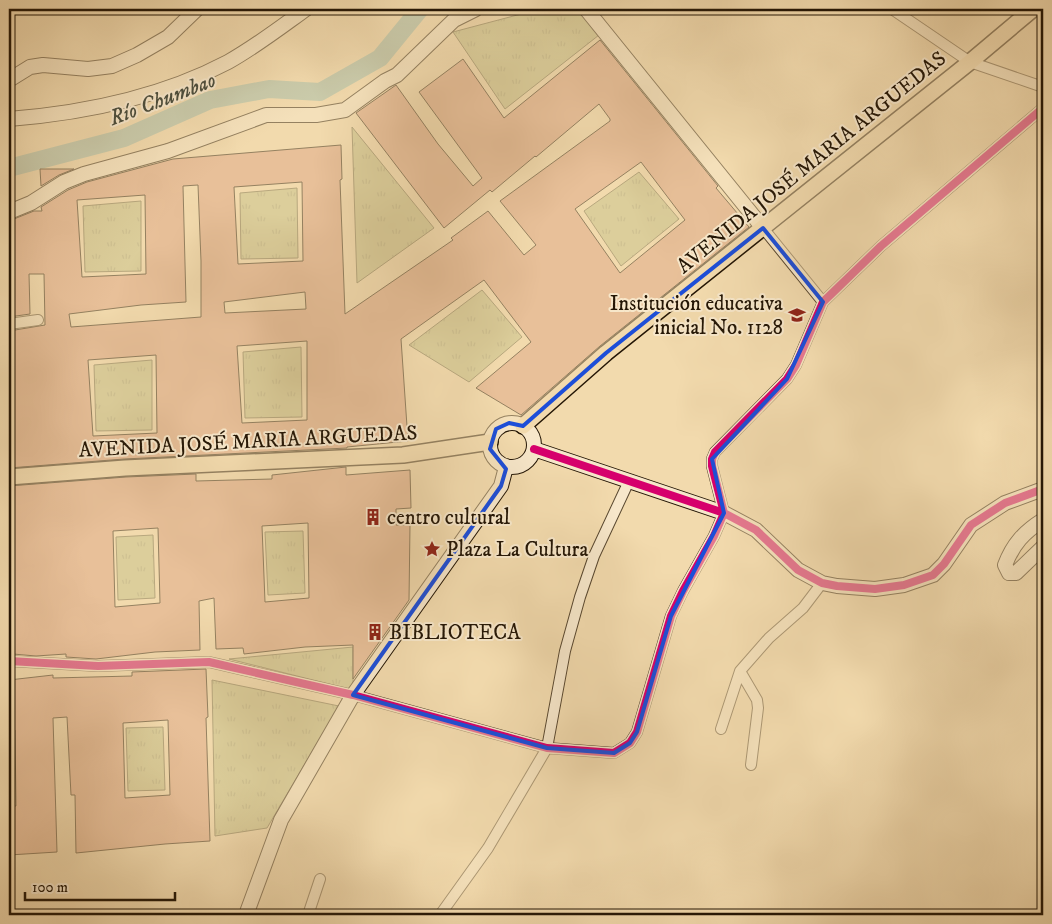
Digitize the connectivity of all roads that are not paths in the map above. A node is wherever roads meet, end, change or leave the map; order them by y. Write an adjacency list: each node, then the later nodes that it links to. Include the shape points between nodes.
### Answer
1 (197, 9): 8 (street, via 168,37 112,66 88,69 30,66)
2 (306, 9): 11 (street, via 229,62 174,87 107,106)
3 (476, 9): 12 (street, via 454,20 397,75 345,110 316,115 266,115 168,151 84,174)
4 (586, 9): 13 (street)
5 (892, 9): 7 (street)
6 (1033, 9): 7 (main road, AVENIDA JOSÉ MARIA ARGUEDAS)
7 (970, 62): 9 (street); 13 (main road, AVENIDA JOSÉ MARIA ARGUEDAS)
8 (9, 80)
9 (1043, 86)
10 (1043, 108): 14 (street, via 882,246)
11 (9, 119)
12 (9, 212)
13 (763, 228): 14 (street); 17 (main road, AVENIDA JOSÉ MARIA ARGUEDAS, via 606,353)
14 (823, 302): 24 (street, via 787,379 715,452 712,459)
15 (38, 320): 16 (street)
16 (9, 324)
17 (523, 426): 18 (street, via 502,425); 19 (street, via 532,436)
18 (490, 442): 20 (street, via 492,455); 21 (main road, AVENIDA JOSÉ MARIA ARGUEDAS, via 403,455)
19 (534, 448): 20 (street, via 527,462); 22 (street)
20 (506, 467): 30 (street, via 500,486)
21 (9, 477)
22 (629, 481): 24 (street); 32 (street, via 594,556 580,597 565,651)
23 (1043, 488): 27 (street, via 1005,503 971,525 933,575 904,585 875,589)
24 (724, 513): 27 (street, via 756,530 798,570); 32 (street, via 672,616 637,732 630,743 614,754)
25 (1043, 520): 26 (street, via 1027,530 1010,552 1005,565 1009,573 1016,573)
26 (1043, 547)
27 (822, 583): 29 (street, via 803,608 769,638)
28 (9, 661): 30 (street, via 98,666 209,662)
29 (740, 671): 31 (street); 33 (street, via 758,700)
30 (354, 695): 32 (street); 35 (street, via 281,820)
31 (721, 729)
32 (547, 748): 37 (street, via 488,848)
33 (751, 765)
34 (320, 879): 36 (street)
35 (246, 915)
36 (308, 915)
37 (440, 915)

